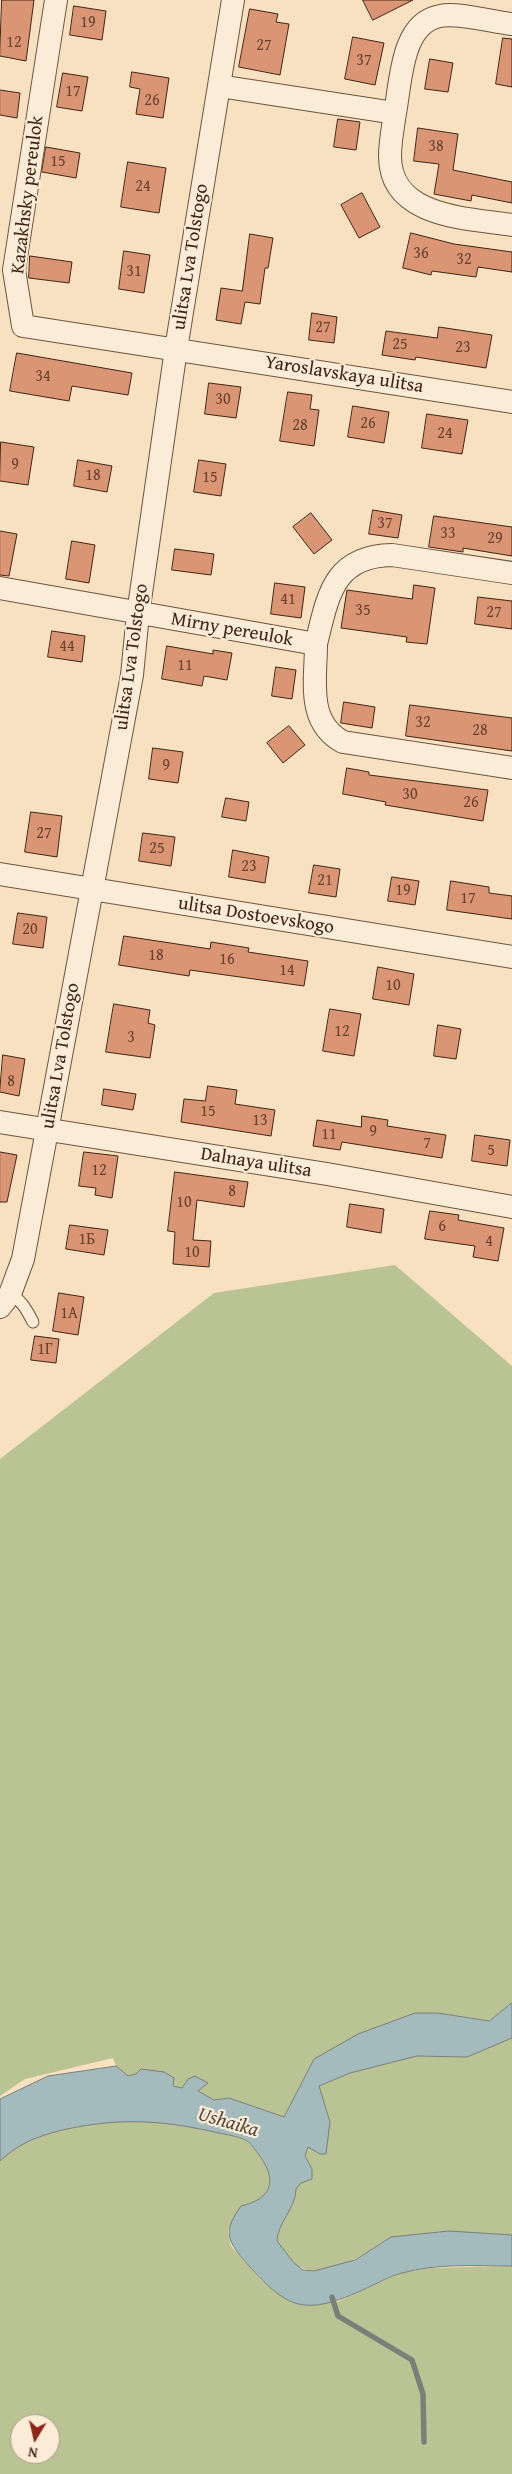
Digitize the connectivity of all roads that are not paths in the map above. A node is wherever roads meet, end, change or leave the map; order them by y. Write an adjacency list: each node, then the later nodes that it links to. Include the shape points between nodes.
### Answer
1 (56, 0): 7 (street, Kazakhsky pereulok, via 14,270 23,326)
2 (233, 0): 4 (street, ulitsa Lva Tolstogo)
3 (512, 24): 5 (street, via 441,16 428,19 410,37)
4 (219, 86): 5 (street); 7 (street, ulitsa Lva Tolstogo)
5 (394, 113): 6 (street, via 390,157 392,173 409,199 437,213)
6 (512, 225)
7 (176, 349): 8 (street, Yaroslavskaya ulitsa); 11 (street, ulitsa Lva Tolstogo)
8 (512, 402)
9 (512, 573): 12 (street, Mirny pereulok, via 392,555 360,561 345,570 334,583)
10 (0, 588): 11 (street, Mirny pereulok)
11 (138, 614): 12 (street, Mirny pereulok); 15 (street, ulitsa Lva Tolstogo, via 132,675)
12 (316, 644): 13 (street, Mirny pereulok, via 318,714 332,736 343,742)
13 (512, 768)
14 (0, 874): 15 (street, ulitsa Dostoevskogo)
15 (91, 889): 16 (street, ulitsa Dostoevskogo); 18 (street, ulitsa Lva Tolstogo)
16 (512, 957)
17 (0, 1122): 18 (street, Dalnaya ulitsa)
18 (48, 1131): 19 (street, Dalnaya ulitsa, via 327,1174); 20 (street, ulitsa Lva Tolstogo, via 23,1259)
19 (512, 1207)
20 (5, 1300): 21 (lane, via 17,1297)
21 (33, 1322)

